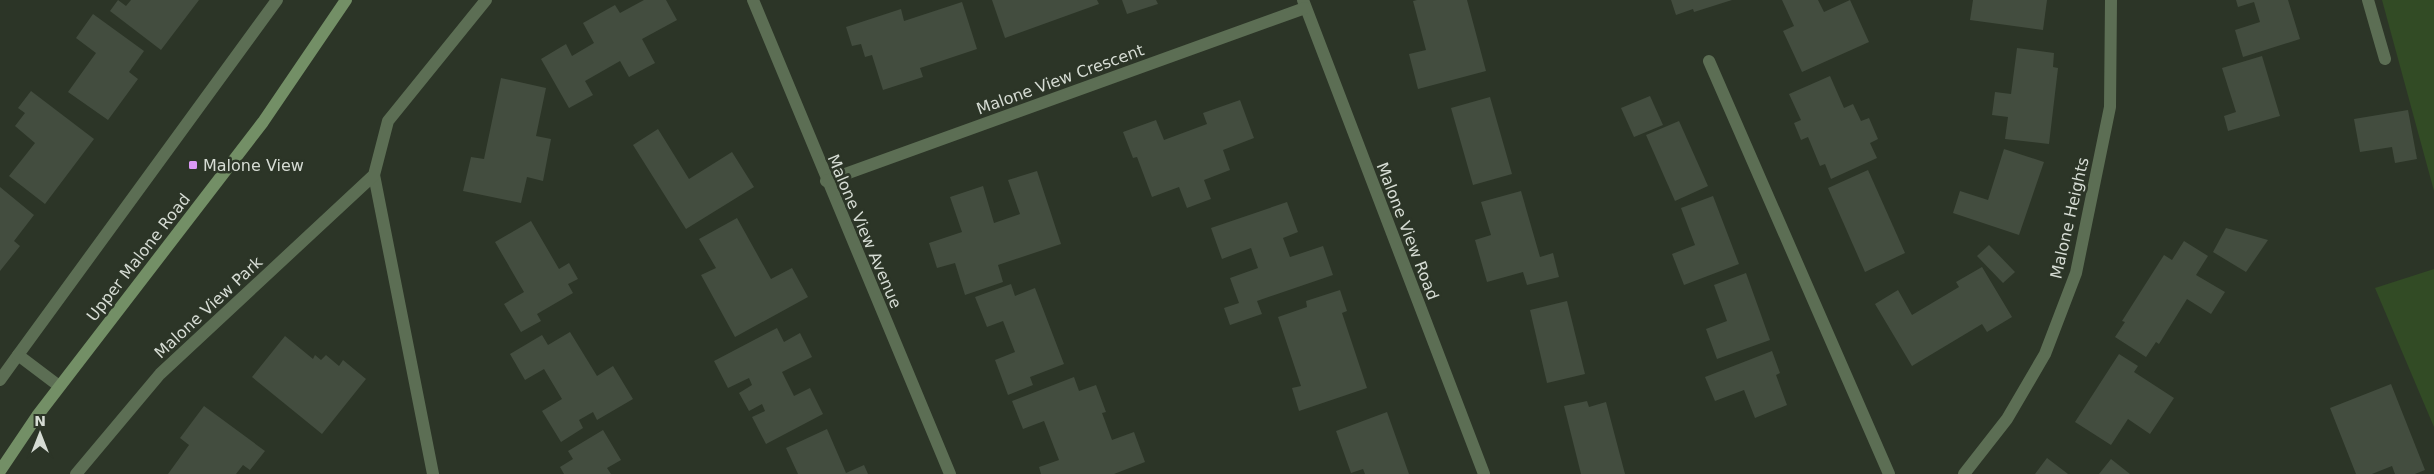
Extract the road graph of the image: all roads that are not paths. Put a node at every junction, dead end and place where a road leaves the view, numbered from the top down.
1 (277, 0) edge
2 (346, 0) edge
3 (486, 0) edge
4 (752, 0) edge
5 (2111, 0) edge
6 (2368, 0) edge
7 (1304, 4) edge
8 (2385, 59) dead end
9 (1709, 62) dead end
10 (374, 175) junction
11 (826, 181) junction
12 (18, 355) junction
13 (0, 380) edge
14 (59, 386) junction
15 (0, 471) edge
16 (76, 474) edge
17 (433, 474) edge
18 (950, 474) edge
19 (1484, 474) edge
20 (1889, 474) edge
21 (1964, 474) edge

1 - 12 street
2 - 14 main road, Upper Malone Road
3 - 10 street
4 - 11 street, Malone View Avenue
5 - 21 street, Malone Heights
6 - 8 street
7 - 11 street, Malone View Crescent
7 - 19 street, Malone View Road
9 - 20 street
10 - 16 street, Malone View Park
10 - 17 street
11 - 18 street, Malone View Avenue
12 - 13 street
12 - 14 street
14 - 15 main road, Upper Malone Road

